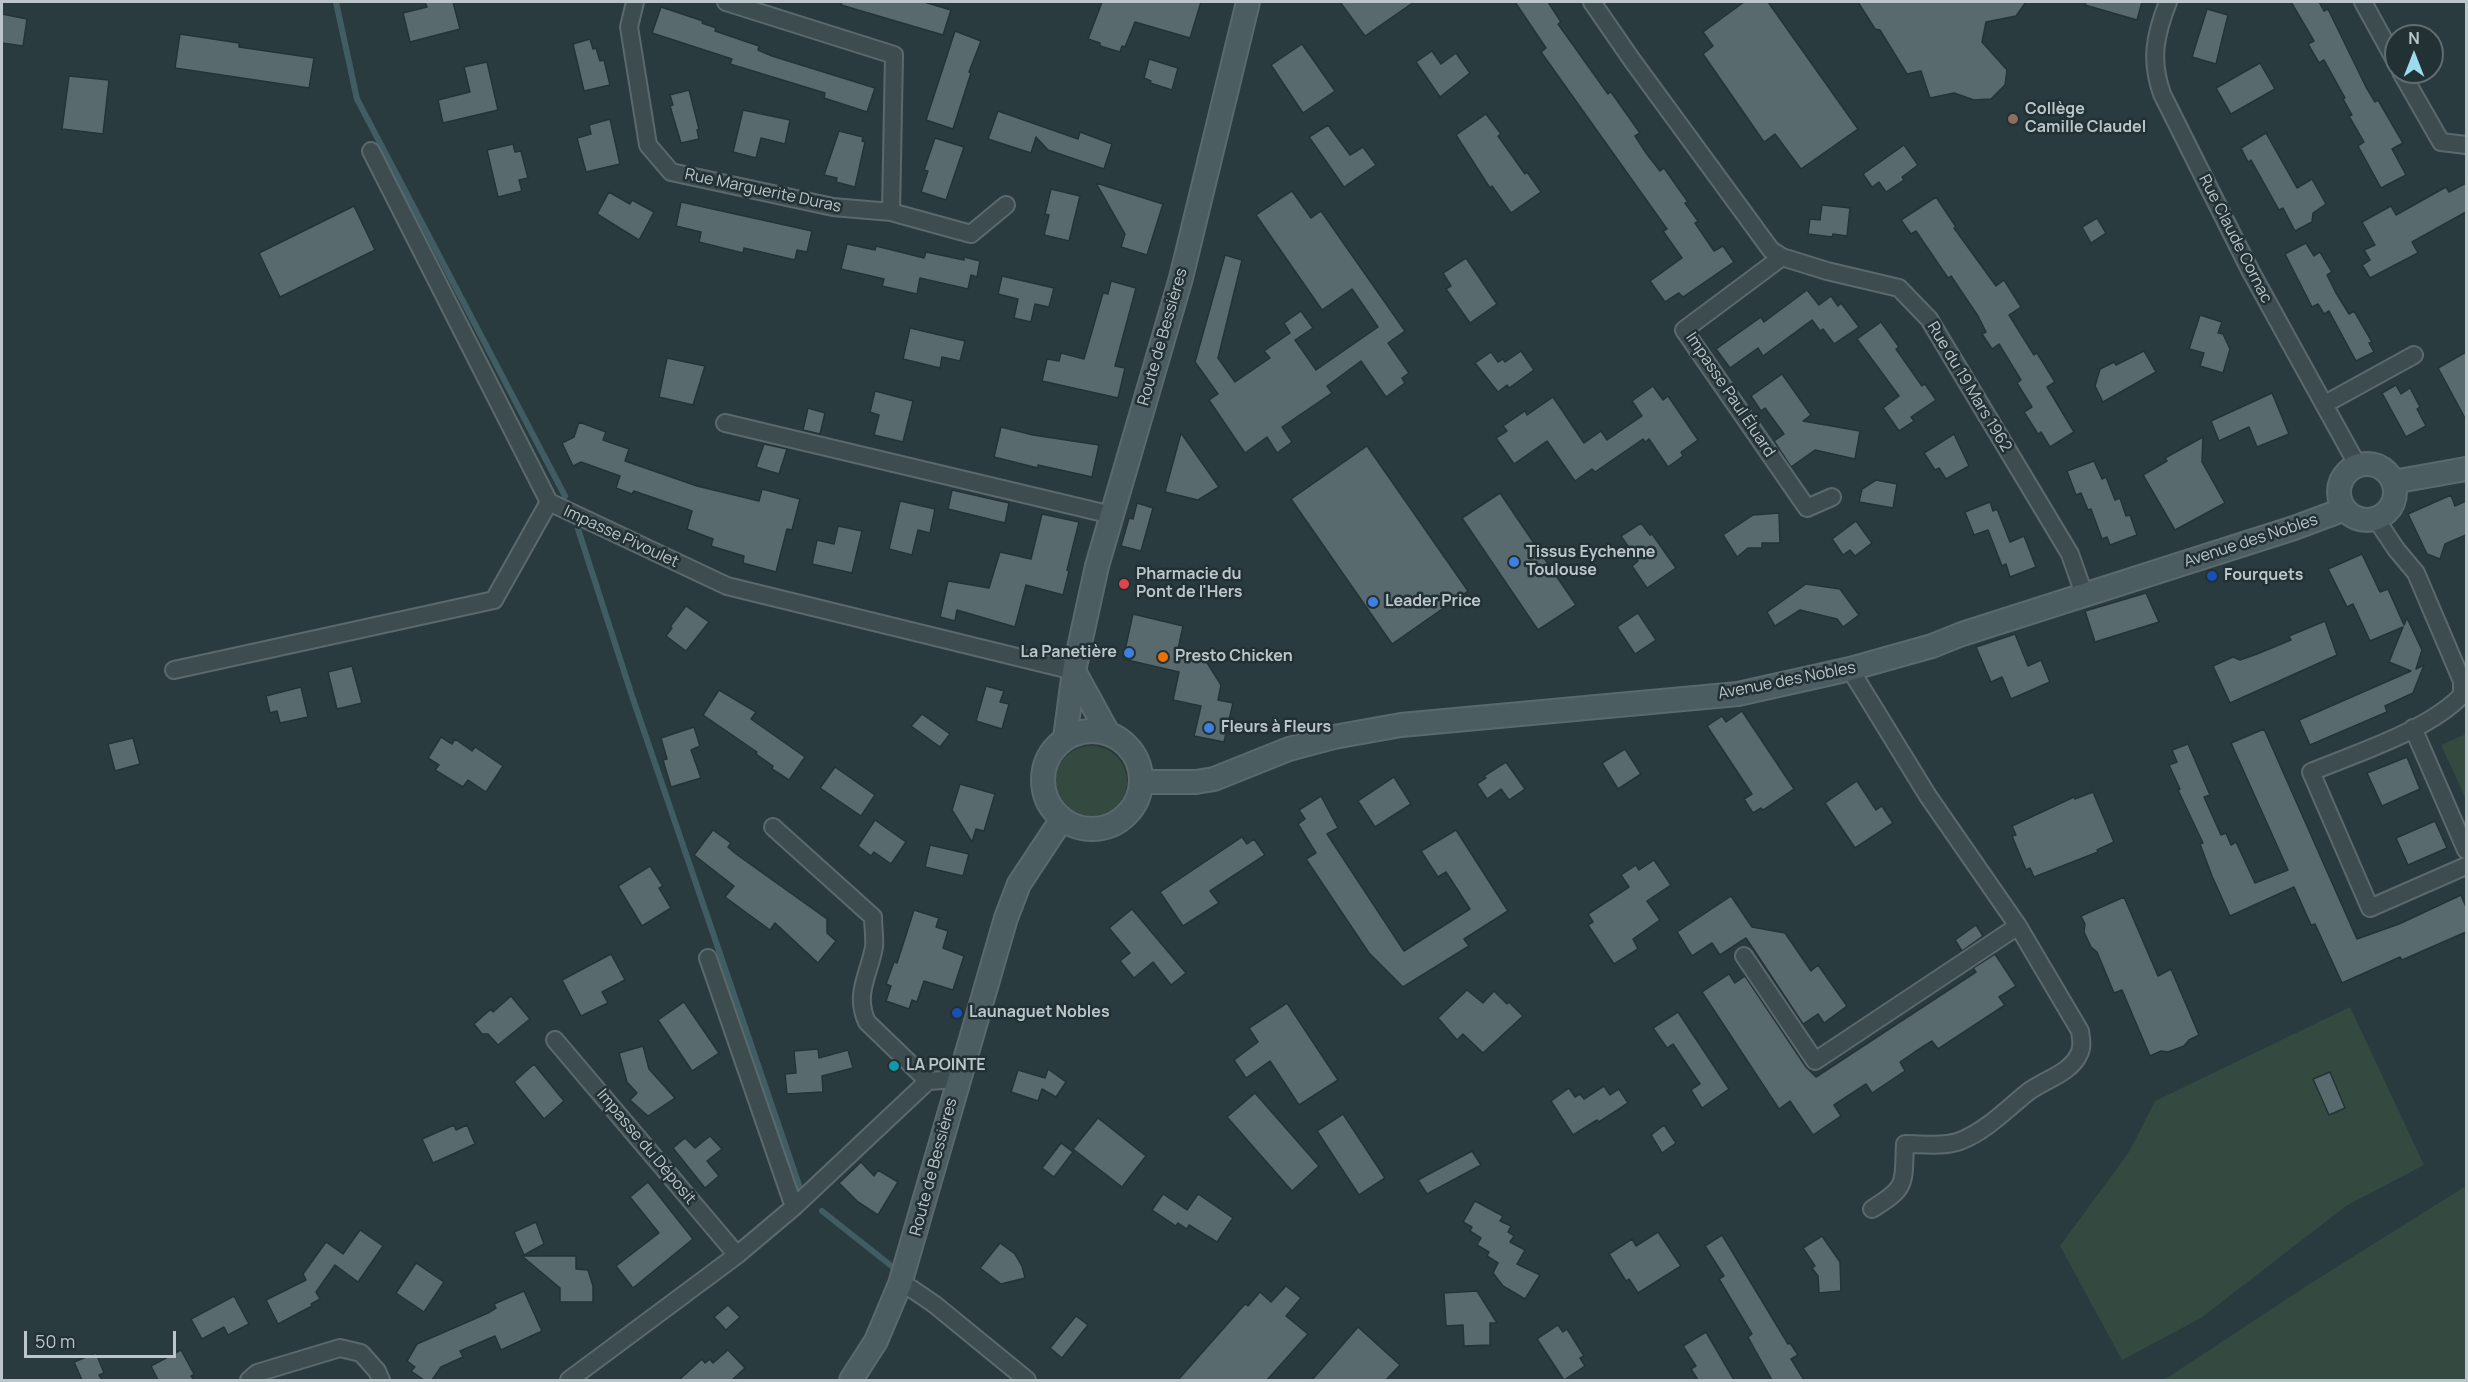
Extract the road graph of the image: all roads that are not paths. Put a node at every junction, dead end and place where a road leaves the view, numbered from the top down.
1 (635, 2) edge
2 (726, 2) edge
3 (1248, 2) edge
4 (1593, 2) edge
5 (2168, 2) edge
6 (2363, 2) edge
7 (2384, 40) edge
8 (2408, 84) edge
9 (2466, 145) edge
10 (371, 151) dead end
11 (1006, 205) dead end
12 (891, 212) junction
13 (1782, 257) junction
14 (2414, 355) dead end
15 (2325, 404) junction
16 (725, 423) dead end
17 (2358, 466) junction
18 (2466, 469) edge
19 (2393, 482) junction
20 (1832, 497) dead end
21 (549, 502) junction
22 (2345, 509) junction
23 (1112, 516) junction
24 (2376, 519) junction
25 (2084, 594) junction
26 (1850, 669) junction
27 (174, 670) dead end
28 (1074, 671) junction
29 (2413, 728) junction
30 (1108, 733) junction
31 (1065, 738) junction
32 (1141, 782) junction
33 (1062, 819) junction
34 (773, 826) dead end
35 (2466, 850) edge
36 (2466, 866) edge
37 (2018, 927) junction
38 (1744, 956) dead end
39 (708, 958) dead end
40 (555, 1040) dead end
41 (958, 1079) junction
42 (928, 1081) junction
43 (794, 1207) junction
44 (1872, 1209) dead end
45 (737, 1255) junction
46 (900, 1284) junction
47 (249, 1380) edge
48 (381, 1380) edge
49 (569, 1380) edge
50 (851, 1380) edge
51 (1027, 1380) edge

1 - 12 street, Rue Marguerite Duras
2 - 12 street
3 - 23 main road, Route de Bessières
4 - 13 street, Rue du 19 Mars 1962
5 - 15 street, Rue Claude Cornac
6 - 7 street
8 - 9 street
10 - 21 street, Impasse Pivoulet
11 - 12 street, Rue Marguerite Duras
13 - 20 street, Impasse Paul Éluard
13 - 25 street, Rue du 19 Mars 1962
14 - 15 street
15 - 17 street, Rue Claude Cornac
16 - 23 street
17 - 19 main road
17 - 22 main road
18 - 19 main road
19 - 24 main road
21 - 27 street
21 - 28 street, Impasse Pivoulet
22 - 24 main road
22 - 25 main road, Avenue des Nobles
23 - 28 main road, Route de Bessières
24 - 29 street
25 - 26 main road, Avenue des Nobles
26 - 32 main road, Avenue des Nobles
26 - 37 street
28 - 30 main road
28 - 31 main road, Route de Bessières
29 - 35 street
29 - 36 street
30 - 31 main road
30 - 32 main road
31 - 33 main road
32 - 33 main road
33 - 41 main road, Route de Bessières
34 - 42 street
37 - 38 street
37 - 44 street
39 - 43 street
40 - 45 street, Impasse du Déposit
41 - 42 street
41 - 46 main road, Route de Bessières
42 - 43 street
43 - 45 street
45 - 49 street
46 - 50 main road, Route de Bessières
46 - 51 street
47 - 48 street

